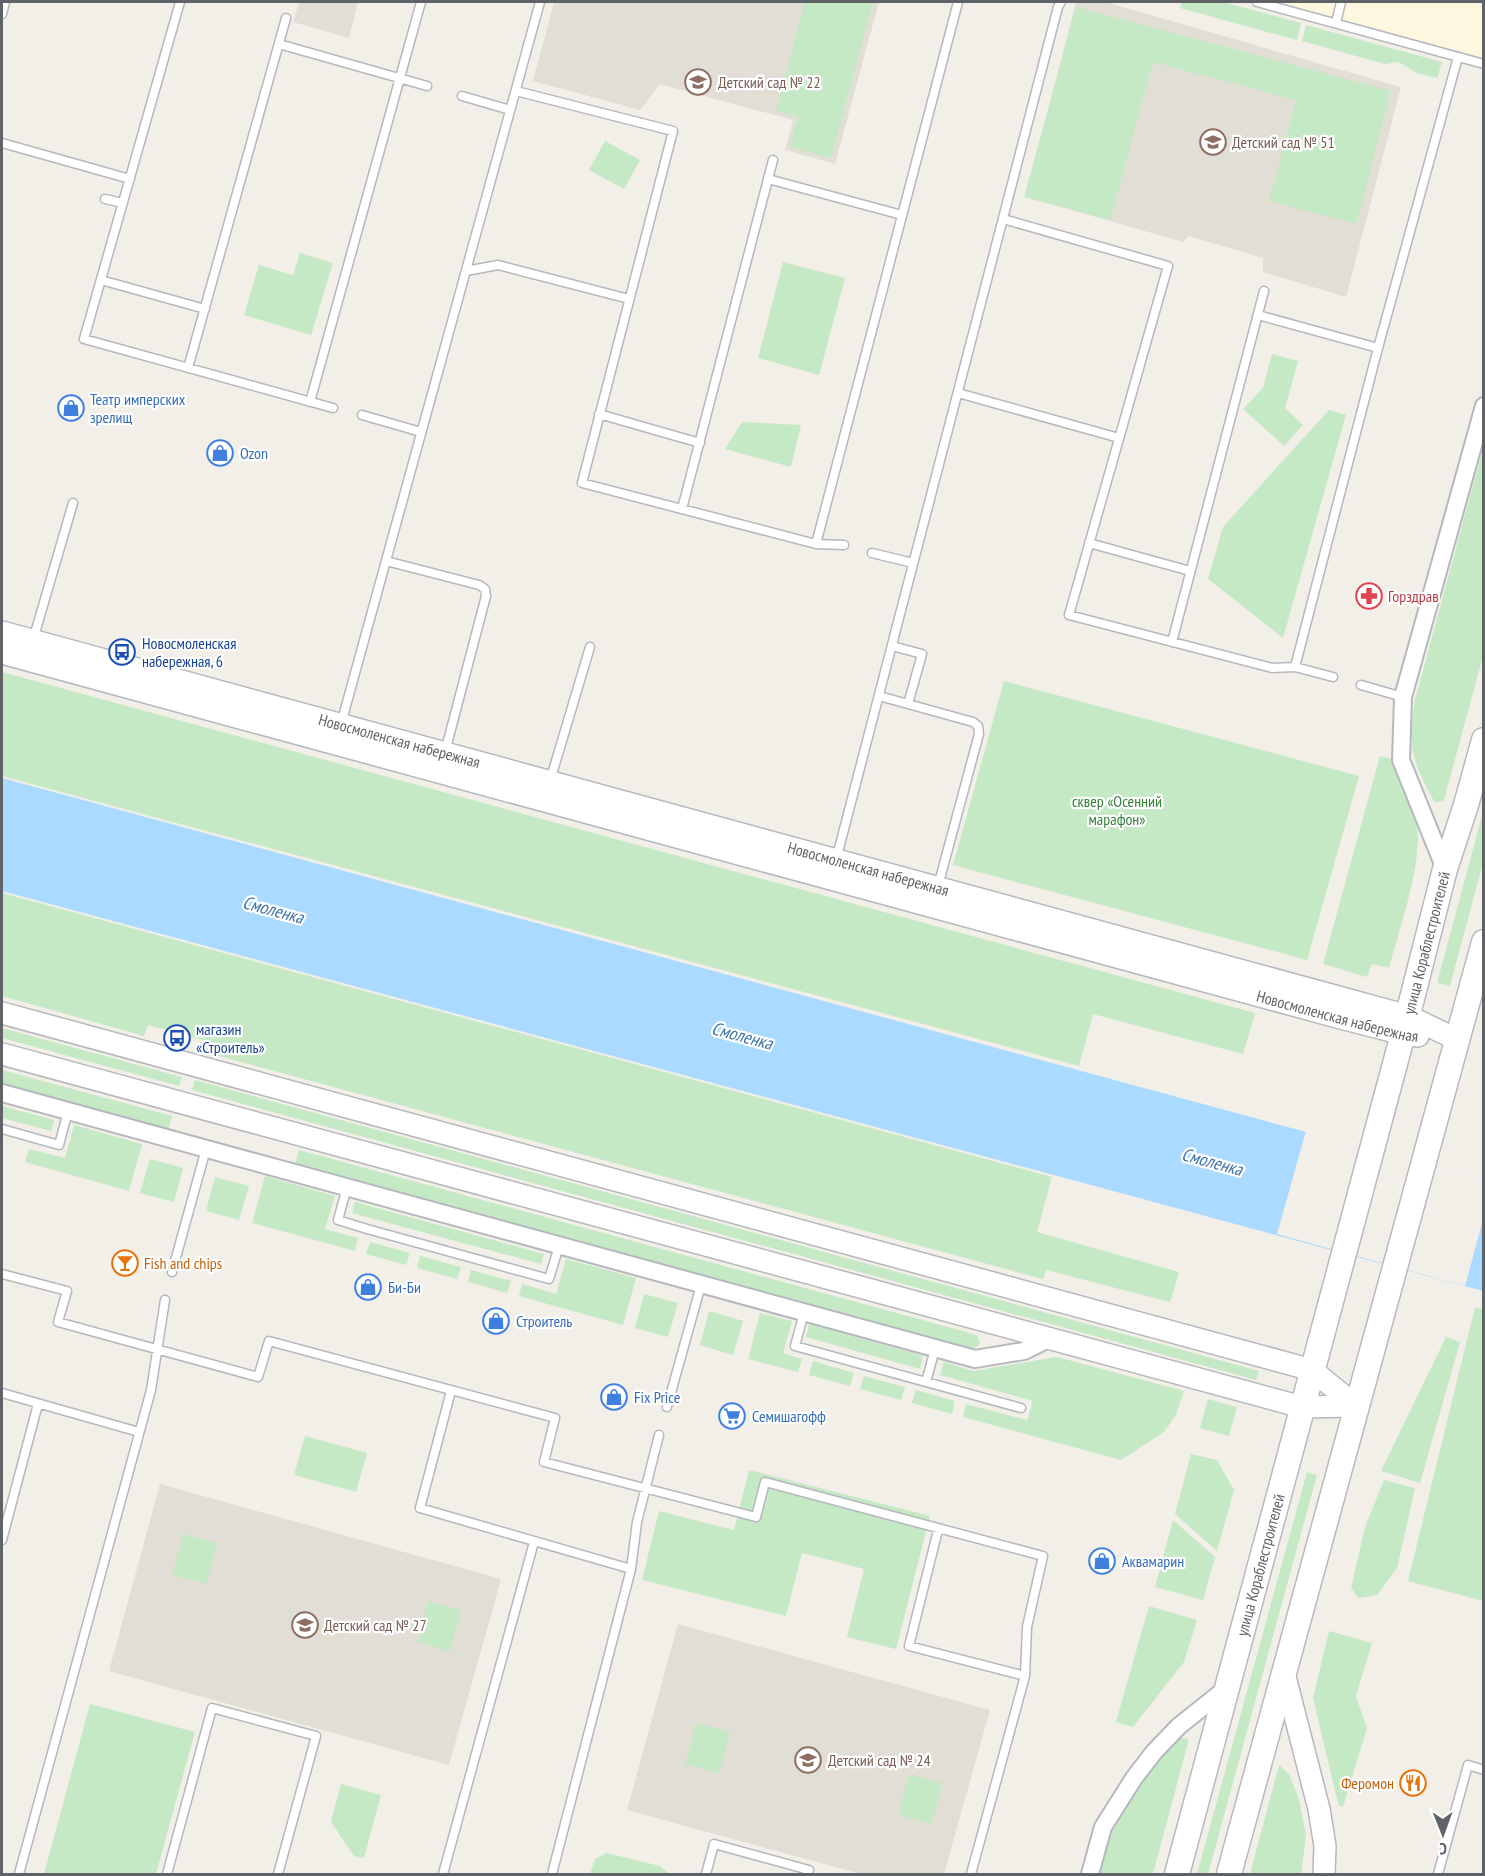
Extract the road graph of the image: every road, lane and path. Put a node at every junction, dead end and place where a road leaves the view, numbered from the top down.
1 (5, 2) edge
2 (180, 2) edge
3 (421, 2) edge
4 (540, 2) edge
5 (958, 2) edge
6 (1061, 2) edge
7 (1257, 2) edge
8 (1341, 2) edge
9 (2, 14) edge
10 (286, 18) dead end
11 (1336, 23) junction
12 (279, 44) junction
13 (1458, 57) junction
14 (1484, 64) edge
15 (400, 78) junction
16 (428, 86) dead end
17 (516, 90) junction
18 (462, 96) dead end
19 (510, 110) junction
20 (2, 143) edge
21 (773, 160) dead end
22 (130, 179) junction
23 (768, 179) junction
24 (105, 198) dead end
25 (123, 203) junction
26 (902, 215) junction
27 (1003, 219) junction
28 (466, 271) junction
29 (101, 279) junction
30 (1264, 291) dead end
31 (629, 299) junction
32 (205, 309) junction
33 (1258, 315) junction
34 (1378, 348) junction
35 (189, 368) junction
36 (958, 393) junction
37 (310, 402) junction
38 (1484, 406) edge
39 (333, 408) dead end
40 (599, 414) junction
41 (362, 415) dead end
42 (422, 432) junction
43 (1119, 438) junction
44 (699, 443) junction
45 (73, 502) dead end
46 (682, 509) junction
47 (1089, 543) junction
48 (816, 544) junction
49 (844, 545) dead end
50 (872, 553) dead end
51 (386, 561) junction
52 (913, 563) junction
53 (1190, 571) junction
54 (2, 632) edge
55 (1172, 642) junction
56 (892, 646) junction
57 (590, 647) dead end
58 (30, 650) junction
59 (2, 653) edge
60 (1295, 667) junction
61 (1332, 677) dead end
62 (1361, 686) dead end
63 (879, 696) junction
64 (1403, 697) junction
65 (908, 704) junction
66 (338, 734) junction
67 (1484, 740) edge
68 (442, 762) junction
69 (550, 782) junction
70 (833, 869) junction
71 (1445, 869) junction
72 (935, 897) junction
73 (1484, 942) edge
74 (2, 1013) edge
75 (1406, 1025) junction
76 (1458, 1040) junction
77 (2, 1054) edge
78 (2, 1093) edge
79 (68, 1111) junction
80 (2, 1129) edge
81 (206, 1149) junction
82 (347, 1187) junction
83 (559, 1246) junction
84 (172, 1272) dead end
85 (2, 1274) edge
86 (701, 1285) junction
87 (165, 1300) dead end
88 (804, 1312) junction
89 (1050, 1338) junction
90 (156, 1349) junction
91 (935, 1349) junction
92 (1312, 1370) junction
93 (926, 1382) junction
94 (451, 1391) junction
95 (2, 1393) edge
96 (38, 1404) junction
97 (1356, 1406) junction
98 (667, 1407) dead end
99 (1302, 1407) junction
100 (1020, 1408) dead end
101 (139, 1432) junction
102 (659, 1435) dead end
103 (645, 1489) junction
104 (938, 1530) junction
105 (2, 1540) edge
106 (534, 1542) junction
107 (631, 1569) junction
108 (1284, 1673) junction
109 (1025, 1676) junction
110 (1228, 1687) junction
111 (1484, 1770) edge
112 (18, 1875) edge
113 (166, 1875) edge
114 (278, 1875) edge
115 (442, 1875) edge
116 (552, 1875) edge
117 (706, 1875) edge
118 (807, 1875) edge
119 (970, 1875) edge
120 (1090, 1875) edge
121 (1177, 1875) edge
122 (1229, 1875) edge
123 (1324, 1875) edge
124 (1438, 1875) edge

1 - 9 lane
2 - 22 lane
3 - 15 lane
4 - 17 lane
5 - 26 lane
6 - 27 lane
7 - 11 lane
8 - 11 lane
10 - 12 lane
11 - 13 lane
12 - 15 lane
12 - 32 lane
13 - 14 lane
13 - 34 lane
15 - 16 lane
15 - 37 lane
17 - 19 lane
17 - 31 lane
18 - 19 lane
19 - 28 lane
20 - 22 lane
21 - 23 lane
22 - 25 lane
23 - 26 lane
23 - 44 lane
24 - 25 lane
25 - 29 lane
26 - 48 lane
27 - 36 lane
27 - 43 lane
28 - 31 lane
28 - 42 lane
29 - 32 lane
29 - 35 lane
30 - 33 lane
31 - 40 lane
32 - 35 lane
33 - 34 lane
33 - 53 lane
34 - 60 lane
35 - 37 lane
36 - 43 lane
36 - 52 lane
37 - 39 lane
38 - 64 street
40 - 44 lane
40 - 46 lane
41 - 42 lane
42 - 51 lane
43 - 47 lane
44 - 46 lane
45 - 58 lane
46 - 48 lane
47 - 53 lane
47 - 55 lane
48 - 49 lane
50 - 52 lane
51 - 66 lane
51 - 68 lane
52 - 56 lane
53 - 55 lane
54 - 58 street, Новосмоленская набережная
55 - 60 lane
56 - 63 lane
56 - 65 lane
57 - 69 lane
58 - 59 street, Новосмоленская набережная
58 - 66 street, Новосмоленская набережная
60 - 61 lane
62 - 64 lane
63 - 65 lane
63 - 70 lane
64 - 71 street
65 - 72 lane
66 - 68 street, Новосмоленская набережная
67 - 71 main road, улица Кораблестроителей
68 - 69 street, Новосмоленская набережная
68 - 70 street, Новосмоленская набережная
69 - 70 street, Новосмоленская набережная
70 - 72 street, Новосмоленская набережная
71 - 75 main road, улица Кораблестроителей
72 - 75 street, Новосмоленская набережная
73 - 76 main road
74 - 92 street
75 - 76 street, Новосмоленская набережная
75 - 92 main road, улица Кораблестроителей
76 - 97 main road
77 - 89 street
78 - 79 street
79 - 80 lane
79 - 81 street
81 - 82 street
81 - 84 lane
82 - 83 street
82 - 83 lane
83 - 86 street
85 - 90 lane
86 - 88 street
86 - 98 lane
87 - 90 lane
88 - 91 street
88 - 93 lane
89 - 91 street
89 - 99 street
90 - 94 lane
90 - 101 lane
91 - 93 lane
92 - 97 street
92 - 99 main road, улица Кораблестроителей
93 - 100 lane
94 - 103 lane
94 - 106 lane
95 - 96 lane
96 - 101 lane
96 - 105 lane
97 - 99 street
97 - 108 main road
99 - 110 main road, улица Кораблестроителей
101 - 112 lane
102 - 103 lane
103 - 104 lane
103 - 107 lane
104 - 109 lane
104 - 109 lane
106 - 107 lane
106 - 115 lane
107 - 116 lane
108 - 122 main road
108 - 123 street
109 - 119 lane
110 - 120 street
110 - 121 main road, улица Кораблестроителей
111 - 124 lane
113 - 114 lane
117 - 118 lane

